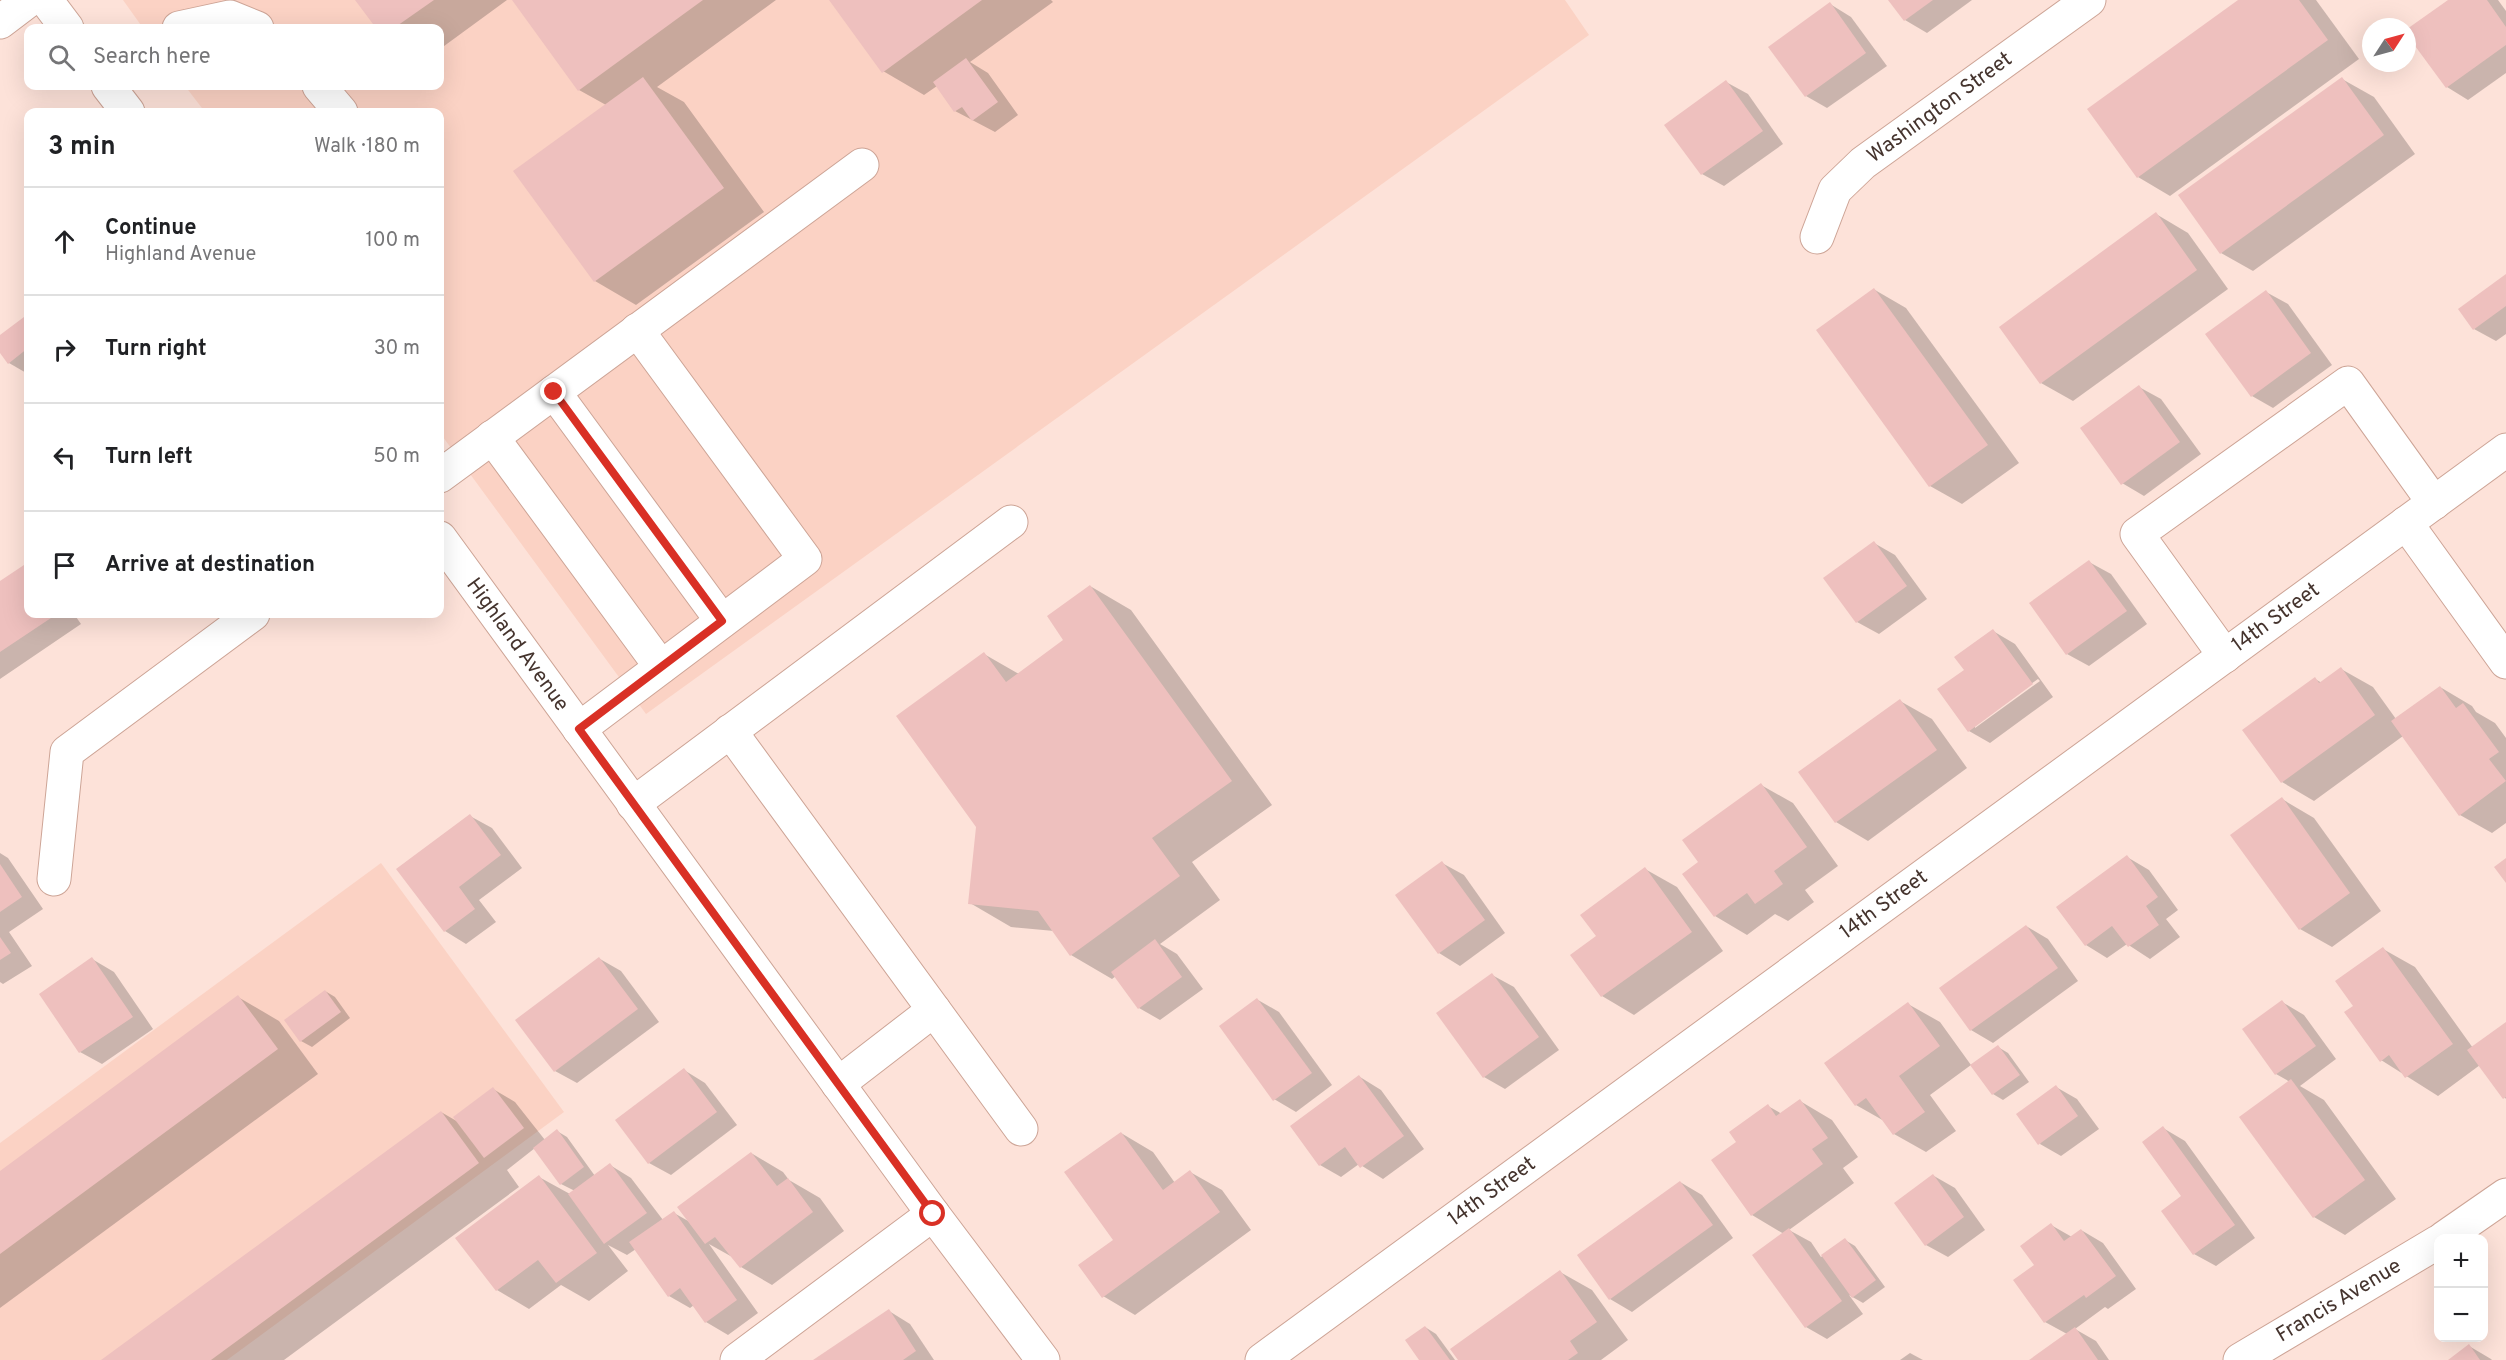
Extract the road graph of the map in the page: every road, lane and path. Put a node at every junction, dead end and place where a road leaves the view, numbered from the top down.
1 (29, 0) edge
2 (46, 0) edge
3 (2089, 0) edge
4 (0, 22) edge
5 (64, 24) edge
6 (198, 24) edge
7 (247, 24) edge
8 (111, 90) edge
9 (322, 90) edge
10 (125, 108) edge
11 (338, 108) edge
12 (862, 165) dead end
13 (1817, 237) dead end
14 (637, 330) junction
15 (554, 392) junction
16 (492, 437) junction
17 (2506, 450) edge
18 (444, 473) edge
19 (2434, 503) junction
20 (1011, 522) dead end
21 (2406, 523) junction
22 (444, 543) edge
23 (249, 618) edge
24 (722, 621) junction
25 (2225, 656) junction
26 (2506, 662) edge
27 (661, 668) junction
28 (579, 729) junction
29 (730, 731) junction
30 (633, 804) junction
31 (54, 879) dead end
32 (934, 1010) junction
33 (838, 1084) junction
34 (1021, 1129) dead end
35 (2506, 1195) edge
36 (933, 1214) junction
37 (2451, 1234) edge
38 (2434, 1245) edge
39 (737, 1360) edge
40 (1043, 1360) edge
41 (1262, 1360) edge
42 (2240, 1360) edge

1 - 4 street
2 - 5 street
3 - 13 street, Washington Street
6 - 7 street
8 - 10 street
9 - 11 street
12 - 14 street
14 - 15 street
14 - 24 street
15 - 16 street
15 - 24 street
16 - 18 street
16 - 27 street
17 - 19 street, 14th Street
19 - 21 street, 14th Street
19 - 25 street
20 - 29 street
21 - 25 street, 14th Street
21 - 26 street
22 - 28 street, Highland Avenue
23 - 31 street
24 - 27 street
25 - 41 street, 14th Street
27 - 28 street
28 - 30 street, Highland Avenue
29 - 30 street
29 - 32 street
30 - 33 street, Highland Avenue
32 - 33 street
32 - 34 street
33 - 36 street, Highland Avenue
35 - 37 street
36 - 39 street
36 - 40 street, Highland Avenue
38 - 42 street, Francis Avenue

